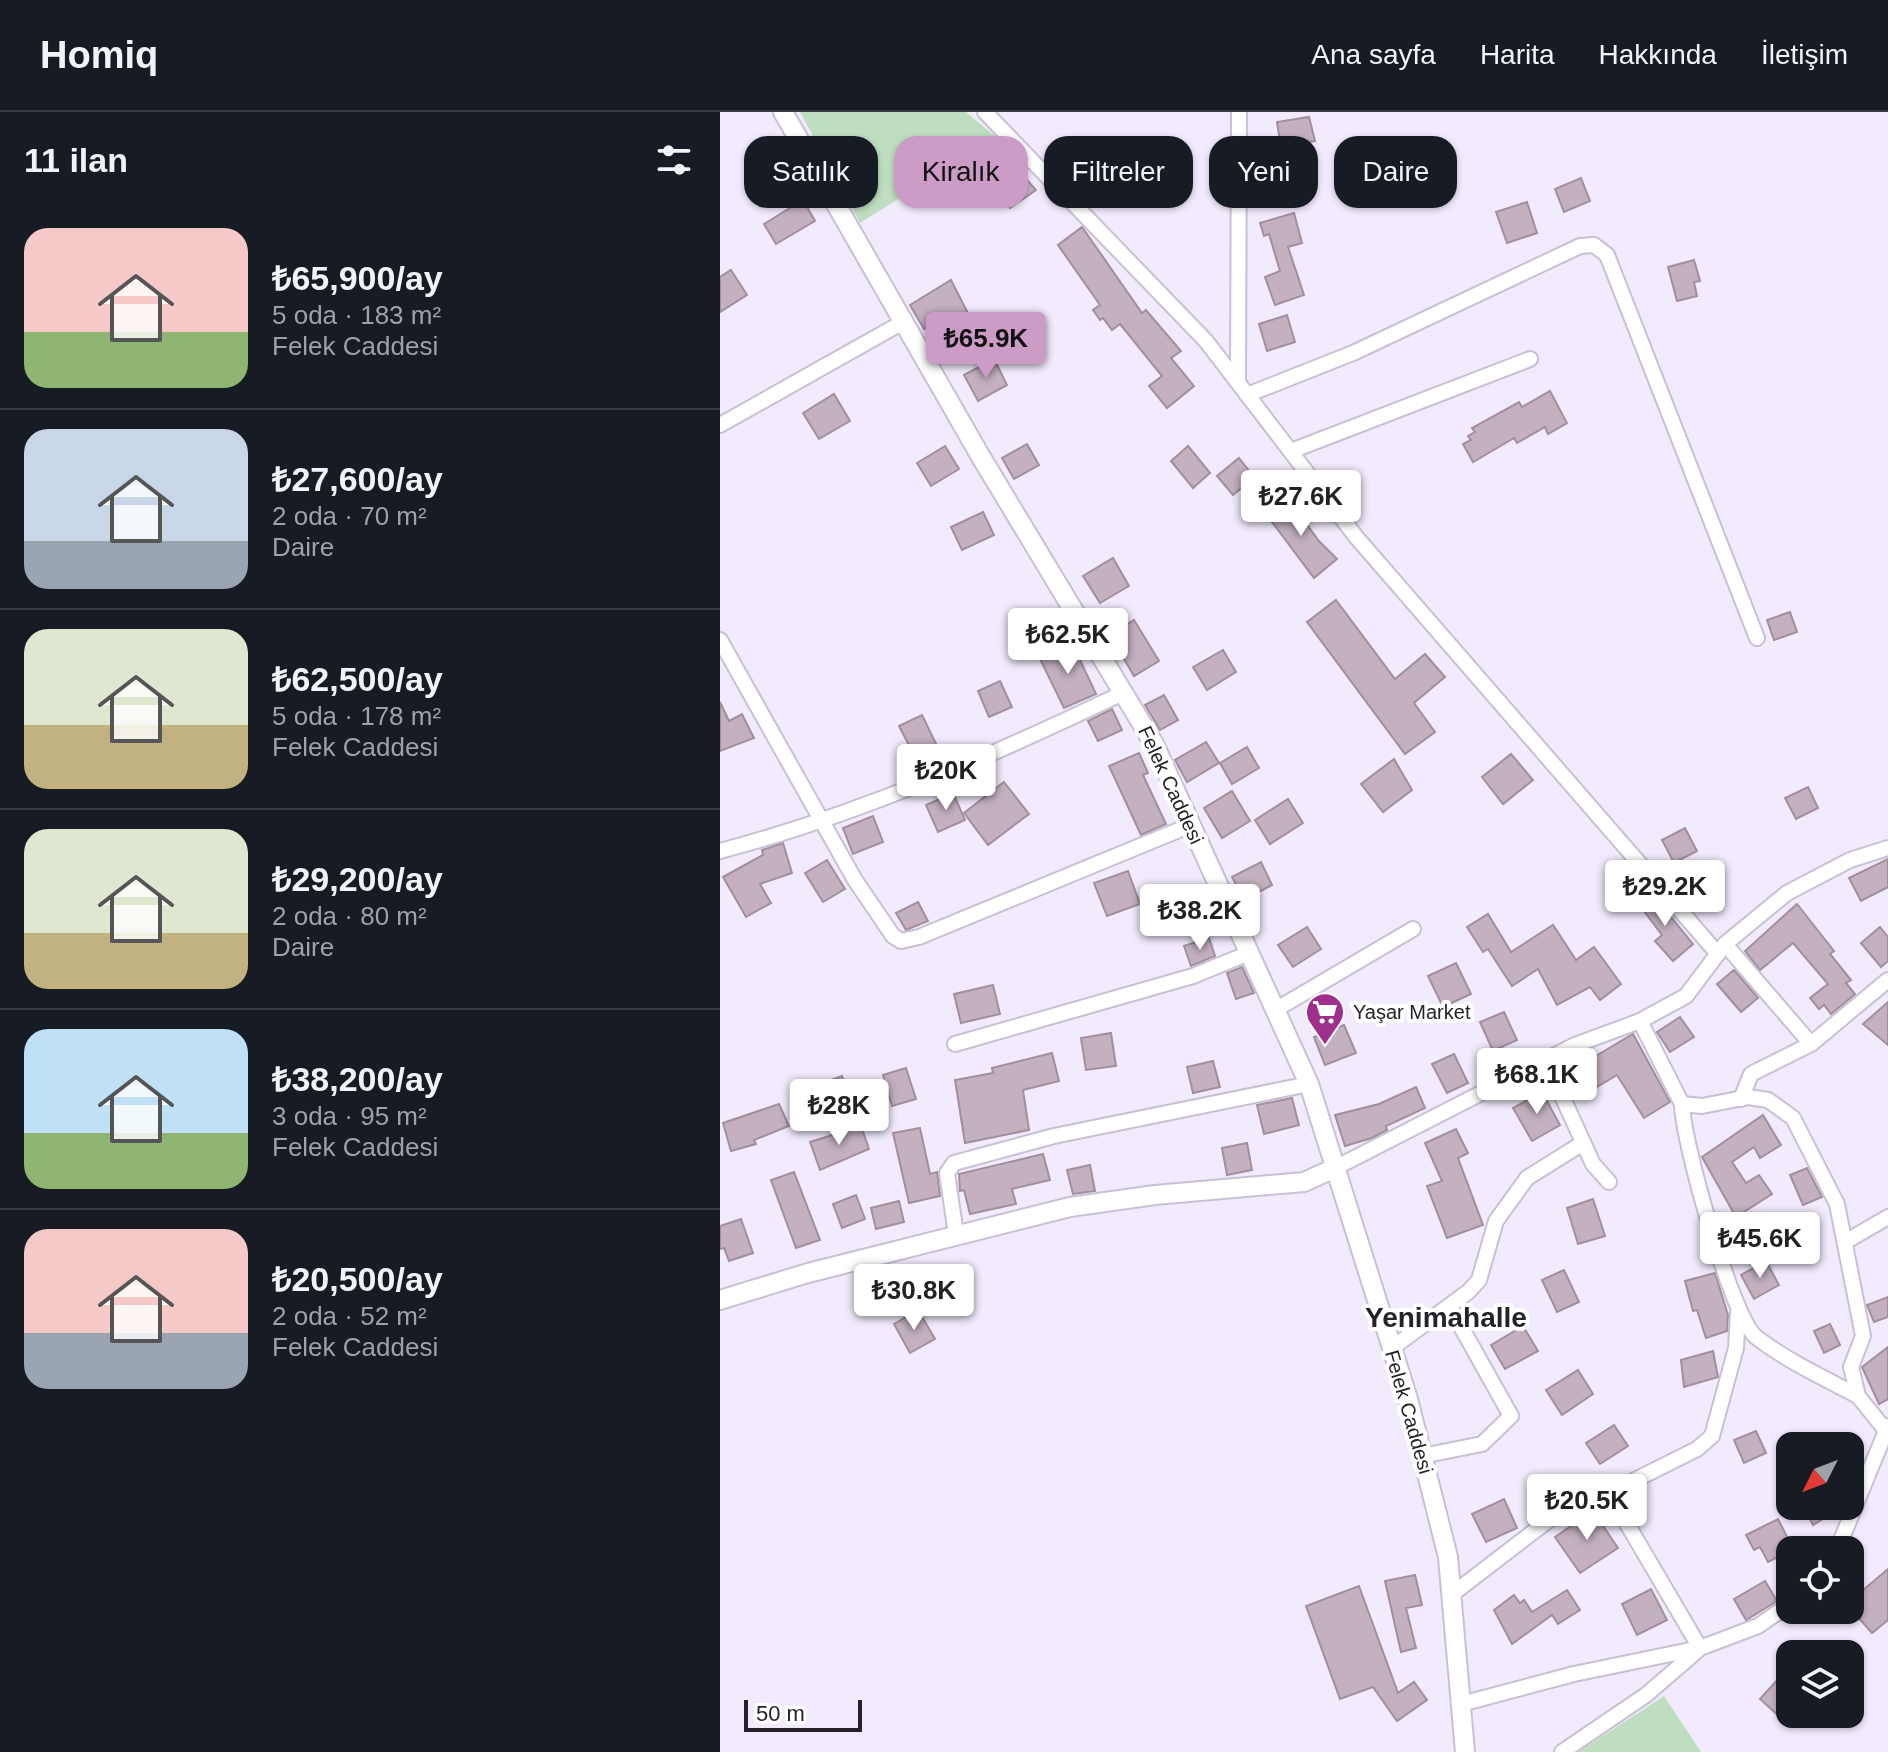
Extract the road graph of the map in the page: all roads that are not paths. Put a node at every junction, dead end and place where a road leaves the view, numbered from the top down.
1 (783, 112) edge
2 (985, 112) edge
3 (1239, 112) edge
4 (905, 321) junction
5 (1530, 359) dead end
6 (1238, 382) junction
7 (1247, 395) junction
8 (720, 425) edge
9 (1291, 451) junction
10 (1757, 638) dead end
11 (720, 640) edge
12 (1125, 692) junction
13 (824, 820) junction
14 (1191, 825) junction
15 (1888, 848) edge
16 (720, 851) edge
17 (1413, 929) dead end
18 (1722, 949) junction
19 (1249, 953) junction
20 (1888, 980) edge
21 (1275, 1010) junction
22 (1640, 1021) junction
23 (955, 1044) dead end
24 (1811, 1044) junction
25 (1546, 1061) junction
26 (1309, 1084) junction
27 (1741, 1099) junction
28 (1682, 1104) junction
29 (1583, 1143) junction
30 (1333, 1169) junction
31 (1609, 1182) dead end
32 (1888, 1217) edge
33 (956, 1234) junction
34 (1845, 1242) junction
35 (720, 1300) edge
36 (1450, 1307) junction
37 (1738, 1312) junction
38 (1392, 1348) junction
39 (1858, 1396) junction
40 (1887, 1428) edge
41 (1422, 1456) junction
42 (1609, 1493) junction
43 (1843, 1536) edge
44 (1451, 1595) junction
45 (1776, 1614) edge
46 (1700, 1648) junction
47 (1461, 1704) junction
48 (1465, 1752) edge
49 (1562, 1752) edge

1 - 4 street, Felek Caddesi
2 - 6 street
3 - 6 street
4 - 8 street
4 - 12 street, Felek Caddesi
5 - 9 street
6 - 7 street
7 - 9 street
7 - 10 street
9 - 18 street
11 - 13 street
12 - 13 street
12 - 14 street, Felek Caddesi
13 - 14 street
13 - 16 street
14 - 19 street, Felek Caddesi
15 - 18 street
17 - 21 street
18 - 22 street
18 - 24 street
19 - 21 street, Felek Caddesi
19 - 23 street
20 - 24 street
21 - 26 street, Felek Caddesi
22 - 25 street
22 - 28 street
24 - 27 street
25 - 29 street
25 - 30 street
26 - 30 street, Felek Caddesi
26 - 33 street
27 - 28 street
27 - 34 street
28 - 37 street
29 - 31 street
29 - 36 street
30 - 33 street
30 - 38 street, Felek Caddesi
32 - 34 street
33 - 35 street
34 - 39 street
36 - 38 street
36 - 41 street
37 - 39 street
37 - 42 street
38 - 41 street, Felek Caddesi
39 - 40 street
40 - 43 street
41 - 44 street, Felek Caddesi
42 - 44 street
42 - 46 street
44 - 47 street, Felek Caddesi
45 - 46 street
46 - 47 street
46 - 49 street
47 - 48 street, Felek Caddesi

